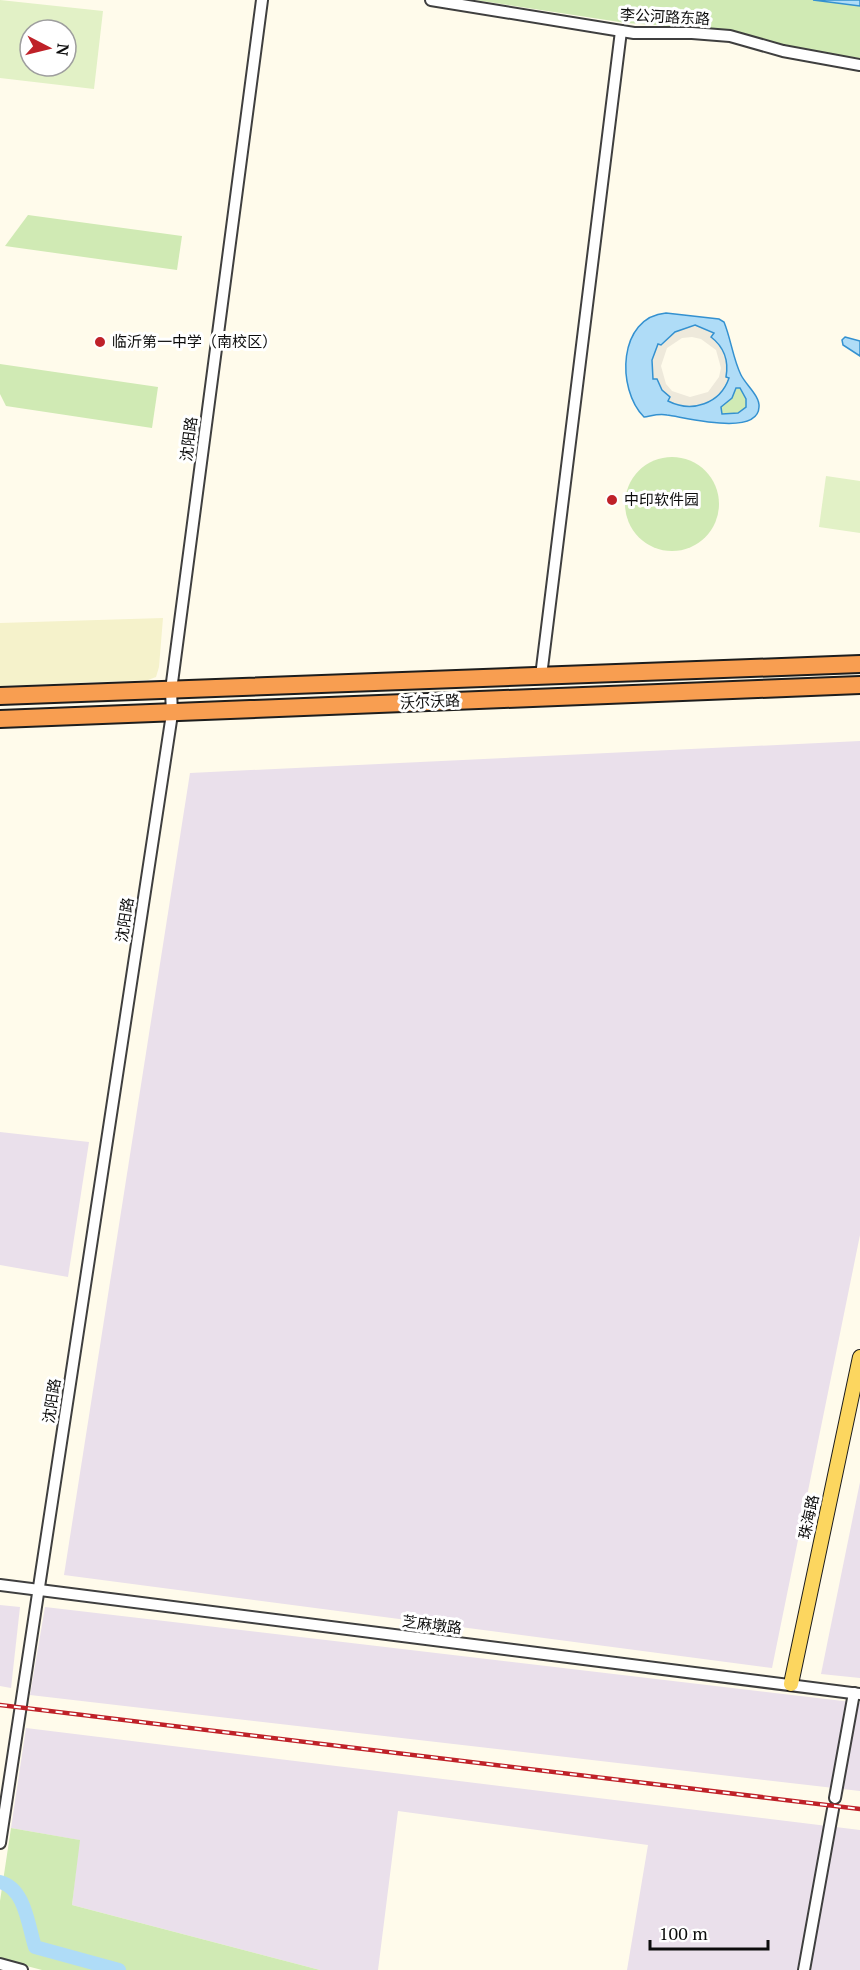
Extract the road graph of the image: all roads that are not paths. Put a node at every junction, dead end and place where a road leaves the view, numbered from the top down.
1 (261, 0) edge
2 (431, 0) edge
3 (621, 31) junction
4 (860, 64) edge
5 (860, 664) edge
6 (541, 676) junction
7 (860, 685) edge
8 (171, 690) junction
9 (0, 696) edge
10 (172, 714) junction
11 (0, 719) edge
12 (860, 1357) edge
13 (0, 1585) edge
14 (38, 1590) junction
15 (791, 1684) junction
16 (857, 1693) edge
17 (0, 1843) edge
18 (0, 1964) edge
19 (22, 1970) edge
20 (804, 1970) edge

1 - 8 street, 沈阳路
2 - 3 street, 李公河路东路
3 - 4 street, 李公河路东路
3 - 6 street
5 - 6 highway, 沃尔沃路
6 - 8 highway, 沃尔沃路
7 - 10 highway, 沃尔沃路
8 - 9 highway, 沃尔沃路
8 - 10 street, 沈阳路
10 - 11 highway, 沃尔沃路
10 - 14 street, 沈阳路
12 - 15 main road, 珠海路
13 - 14 street, 芝麻墩路
14 - 15 street, 芝麻墩路
14 - 17 street, 沈阳路
15 - 16 street, 芝麻墩路
16 - 20 street
18 - 19 street

